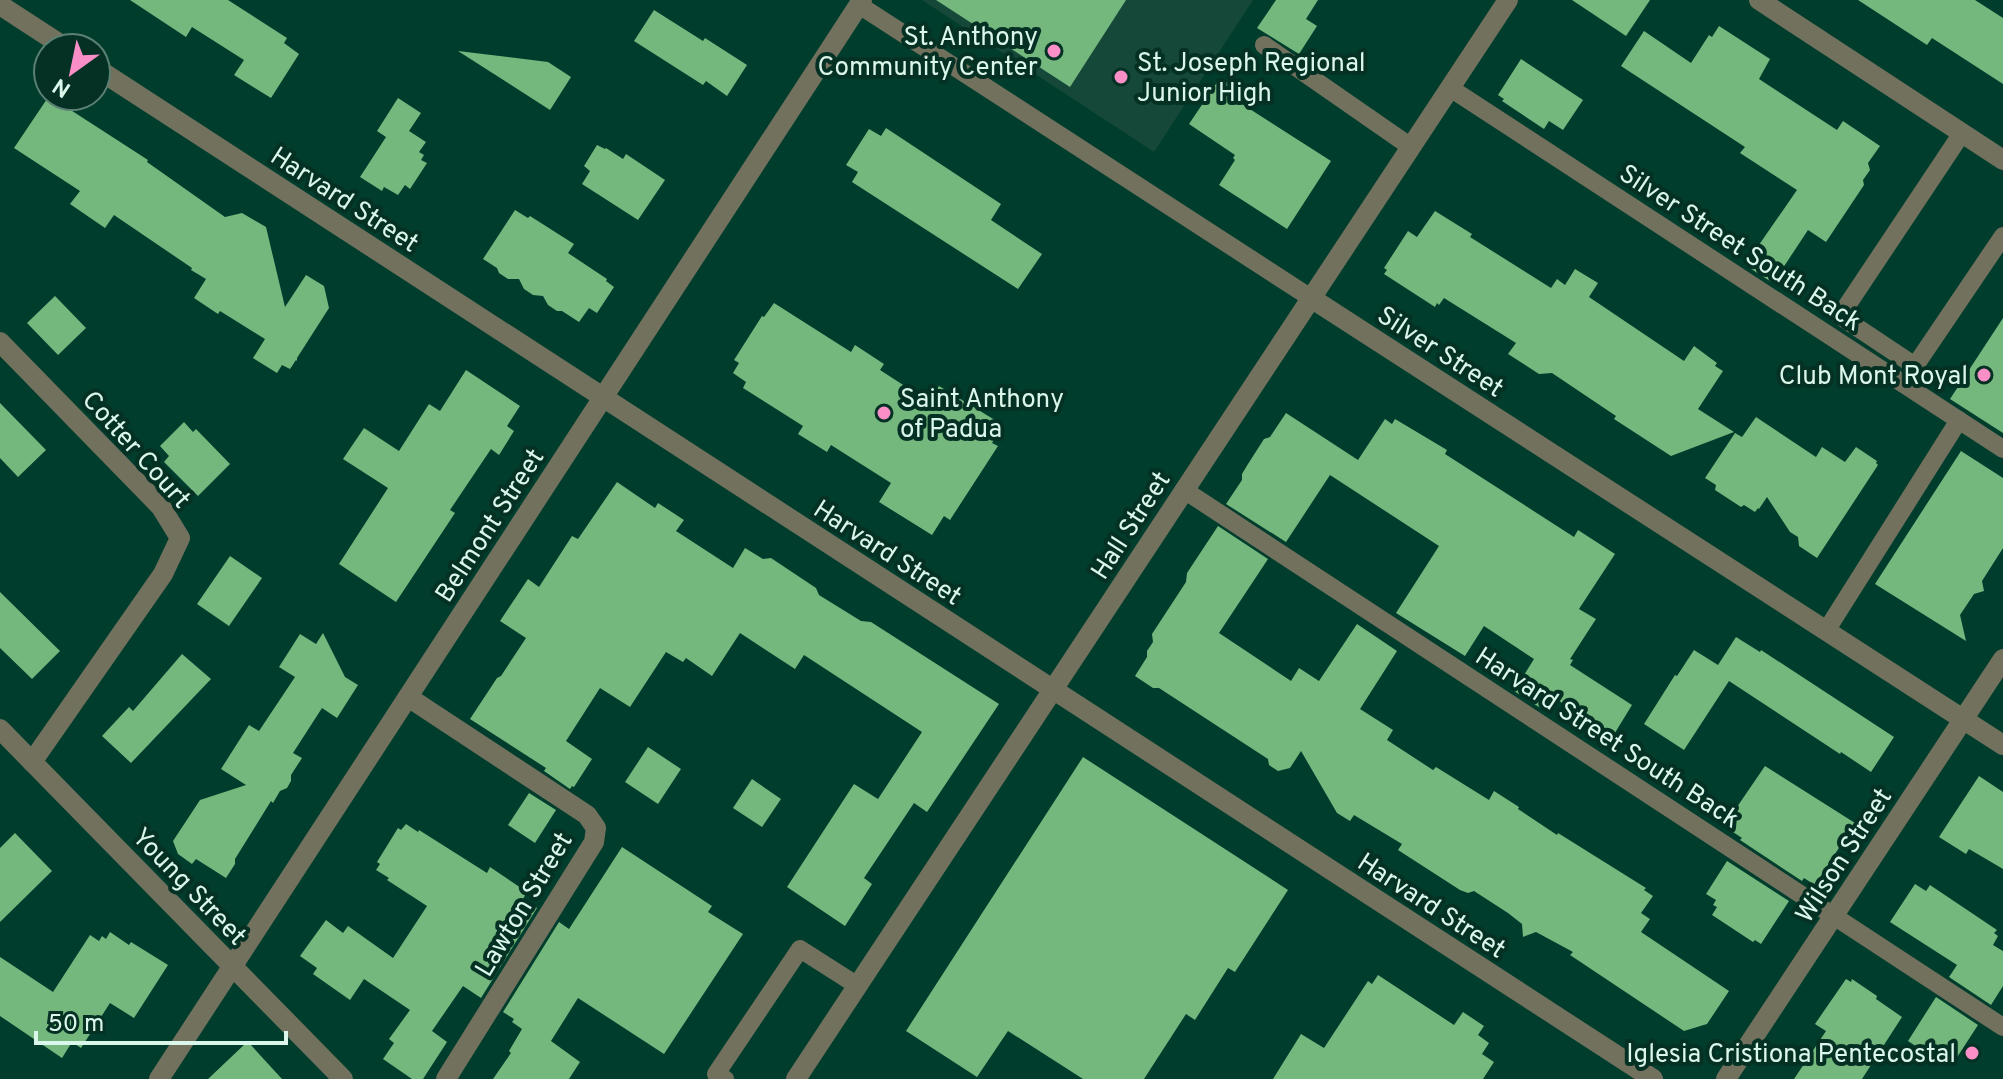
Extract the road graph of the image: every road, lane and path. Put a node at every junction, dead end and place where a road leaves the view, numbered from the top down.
1 (1508, 0) edge
2 (1759, 0) edge
3 (858, 2) edge
4 (0, 5) edge
5 (41, 32) edge
6 (1264, 45) dead end
7 (112, 78) edge
8 (1450, 88) junction
9 (1962, 133) junction
10 (1411, 147) junction
11 (2003, 160) edge
12 (2003, 236) edge
13 (1311, 298) junction
14 (0, 342) edge
15 (603, 398) junction
16 (1959, 420) junction
17 (2003, 449) edge
18 (1184, 490) junction
19 (1826, 631) junction
20 (2003, 659) edge
21 (1052, 689) junction
22 (408, 697) junction
23 (1964, 720) junction
24 (0, 729) edge
25 (2003, 745) edge
26 (32, 762) junction
27 (1834, 916) junction
28 (233, 966) junction
29 (858, 986) junction
30 (2003, 1027) edge
31 (159, 1079) edge
32 (343, 1079) edge
33 (446, 1079) edge
34 (725, 1079) edge
35 (796, 1079) edge
36 (1653, 1079) edge
37 (1726, 1079) edge

1 - 8 street, Hall Street
2 - 9 street
3 - 13 lane, Silver Street
3 - 15 street, Belmont Street
4 - 5 street
6 - 10 lane
7 - 15 street, Harvard Street
8 - 10 street, Hall Street
8 - 16 lane, Silver Street South Back
9 - 11 street
9 - 12 lane
10 - 13 street, Hall Street
13 - 18 street, Hall Street
13 - 19 street, Silver Street
14 - 26 street, Cotter Court
15 - 21 street, Harvard Street
15 - 22 street, Belmont Street
16 - 17 lane, Silver Street South Back
16 - 19 lane
18 - 21 street, Hall Street
18 - 27 lane, Harvard Street South Back
19 - 23 street, Silver Street
20 - 23 street, Wilson Street
21 - 29 street, Hall Street
21 - 36 street, Harvard Street
22 - 28 street, Belmont Street
22 - 33 street, Lawton Street
23 - 25 street, Silver Street
23 - 27 street, Wilson Street
24 - 26 street, Young Street
26 - 28 street, Young Street
27 - 30 lane, Harvard Street South Back
27 - 37 street, Wilson Street
28 - 31 street, Belmont Street
28 - 32 street, Young Street
29 - 34 lane
29 - 35 street, Hall Street

